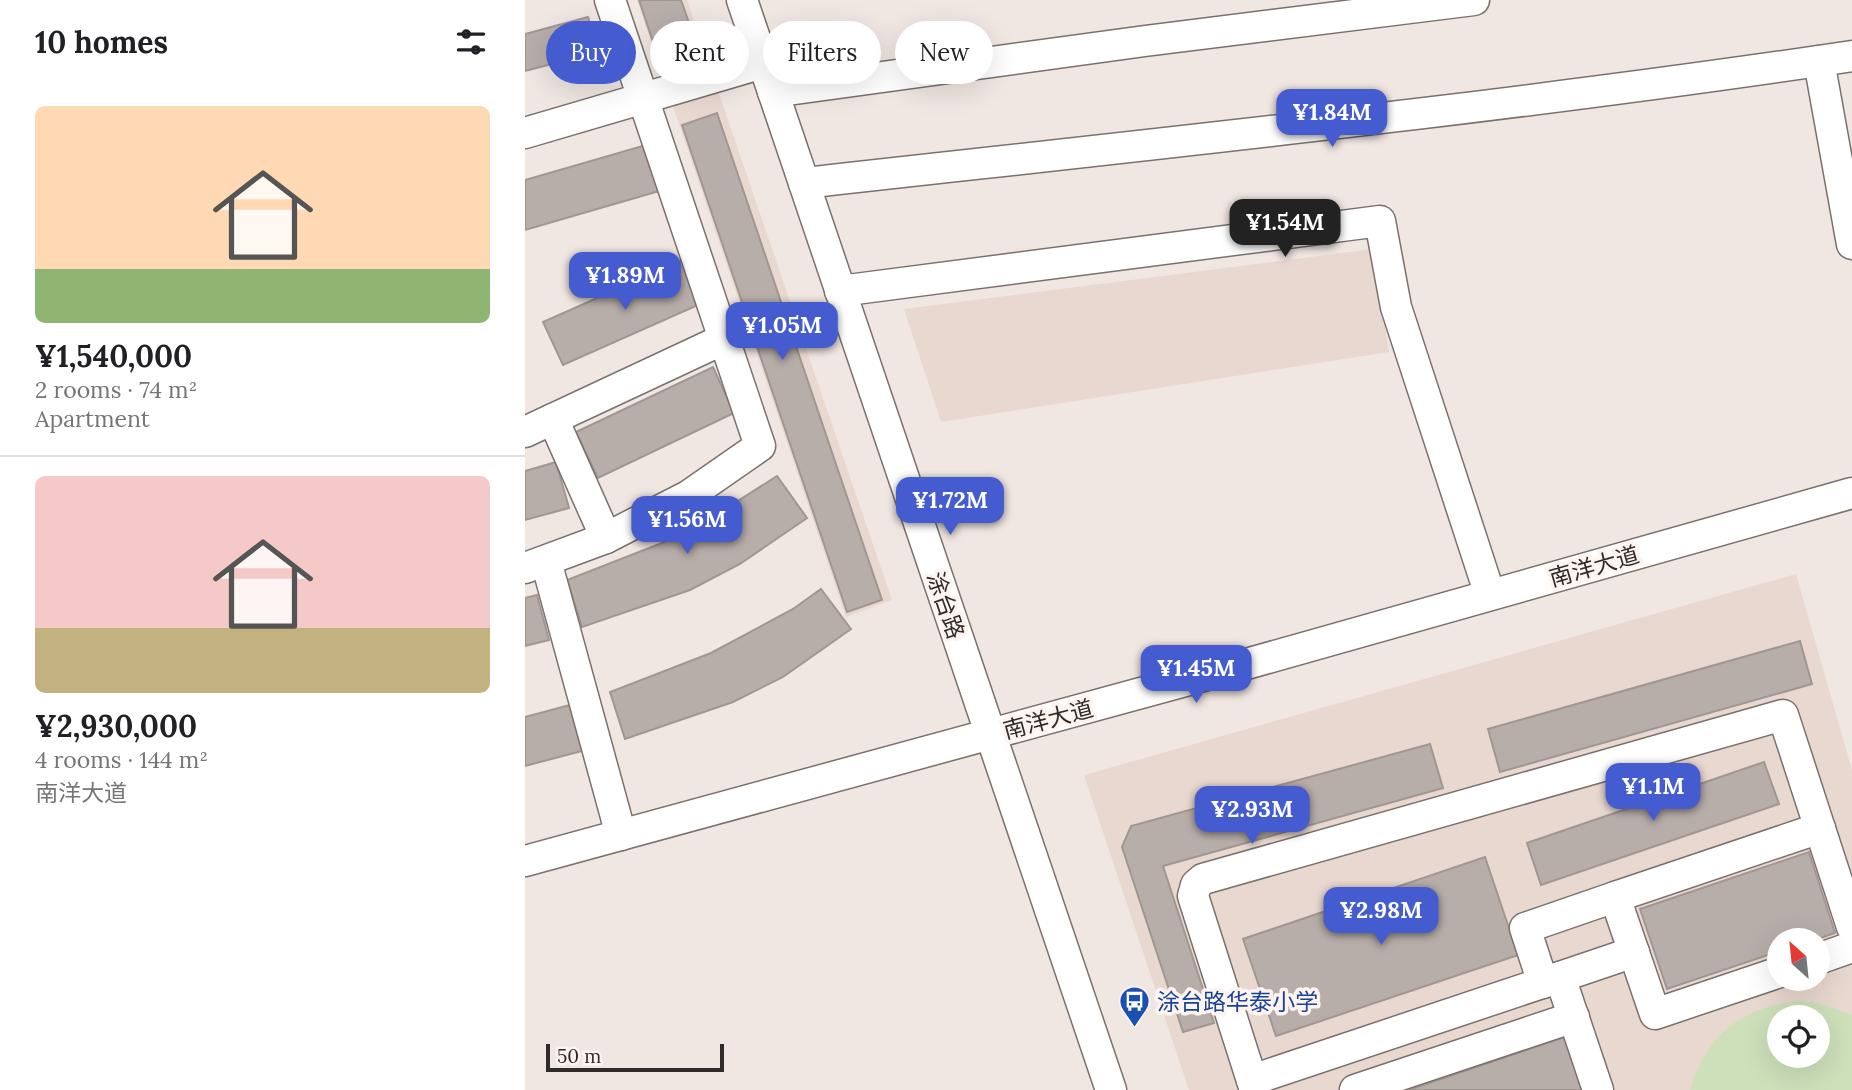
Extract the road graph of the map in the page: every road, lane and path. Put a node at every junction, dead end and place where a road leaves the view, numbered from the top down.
1 (610, 0) edge
2 (742, 0) edge
3 (1474, 0) edge
4 (1852, 56) edge
5 (1819, 61) junction
6 (763, 63) joint
7 (770, 84) edge
8 (773, 92) junction
9 (643, 98) junction
10 (525, 133) edge
11 (804, 183) junction
12 (1852, 244) edge
13 (840, 291) junction
14 (724, 339) junction
15 (553, 419) junction
16 (525, 432) edge
17 (1852, 493) edge
18 (606, 538) junction
19 (535, 565) edge
20 (1490, 595) junction
21 (990, 734) junction
22 (1820, 828) junction
23 (621, 835) junction
24 (525, 861) edge
25 (1615, 897) junction
26 (1852, 927) edge
27 (1852, 947) edge
28 (1634, 952) junction
29 (1831, 954) edge
30 (1767, 976) edge
31 (1552, 980) junction
32 (1574, 1017) junction
33 (1253, 1085) edge
34 (1111, 1090) edge
35 (1355, 1090) edge
36 (1598, 1090) edge

1 - 9 street
2 - 6 street, 涂台路
3 - 8 street
4 - 5 street
5 - 11 street
5 - 12 street
6 - 9 street
7 - 8 street, 涂台路
8 - 11 street, 涂台路
9 - 10 street
9 - 14 street
11 - 13 street, 涂台路
13 - 20 street
13 - 21 street, 涂台路
14 - 15 street
14 - 18 street
15 - 16 street
15 - 18 street
17 - 20 street, 南洋大道
18 - 19 street
19 - 23 street
20 - 21 street, 南洋大道
21 - 23 street, 南洋大道
21 - 34 street, 涂台路
22 - 25 street
22 - 26 street
22 - 33 street
23 - 24 street, 南洋大道
25 - 28 street
25 - 31 street
27 - 29 street
28 - 30 street
28 - 31 street
31 - 32 street
31 - 33 street
32 - 35 street
32 - 36 street

